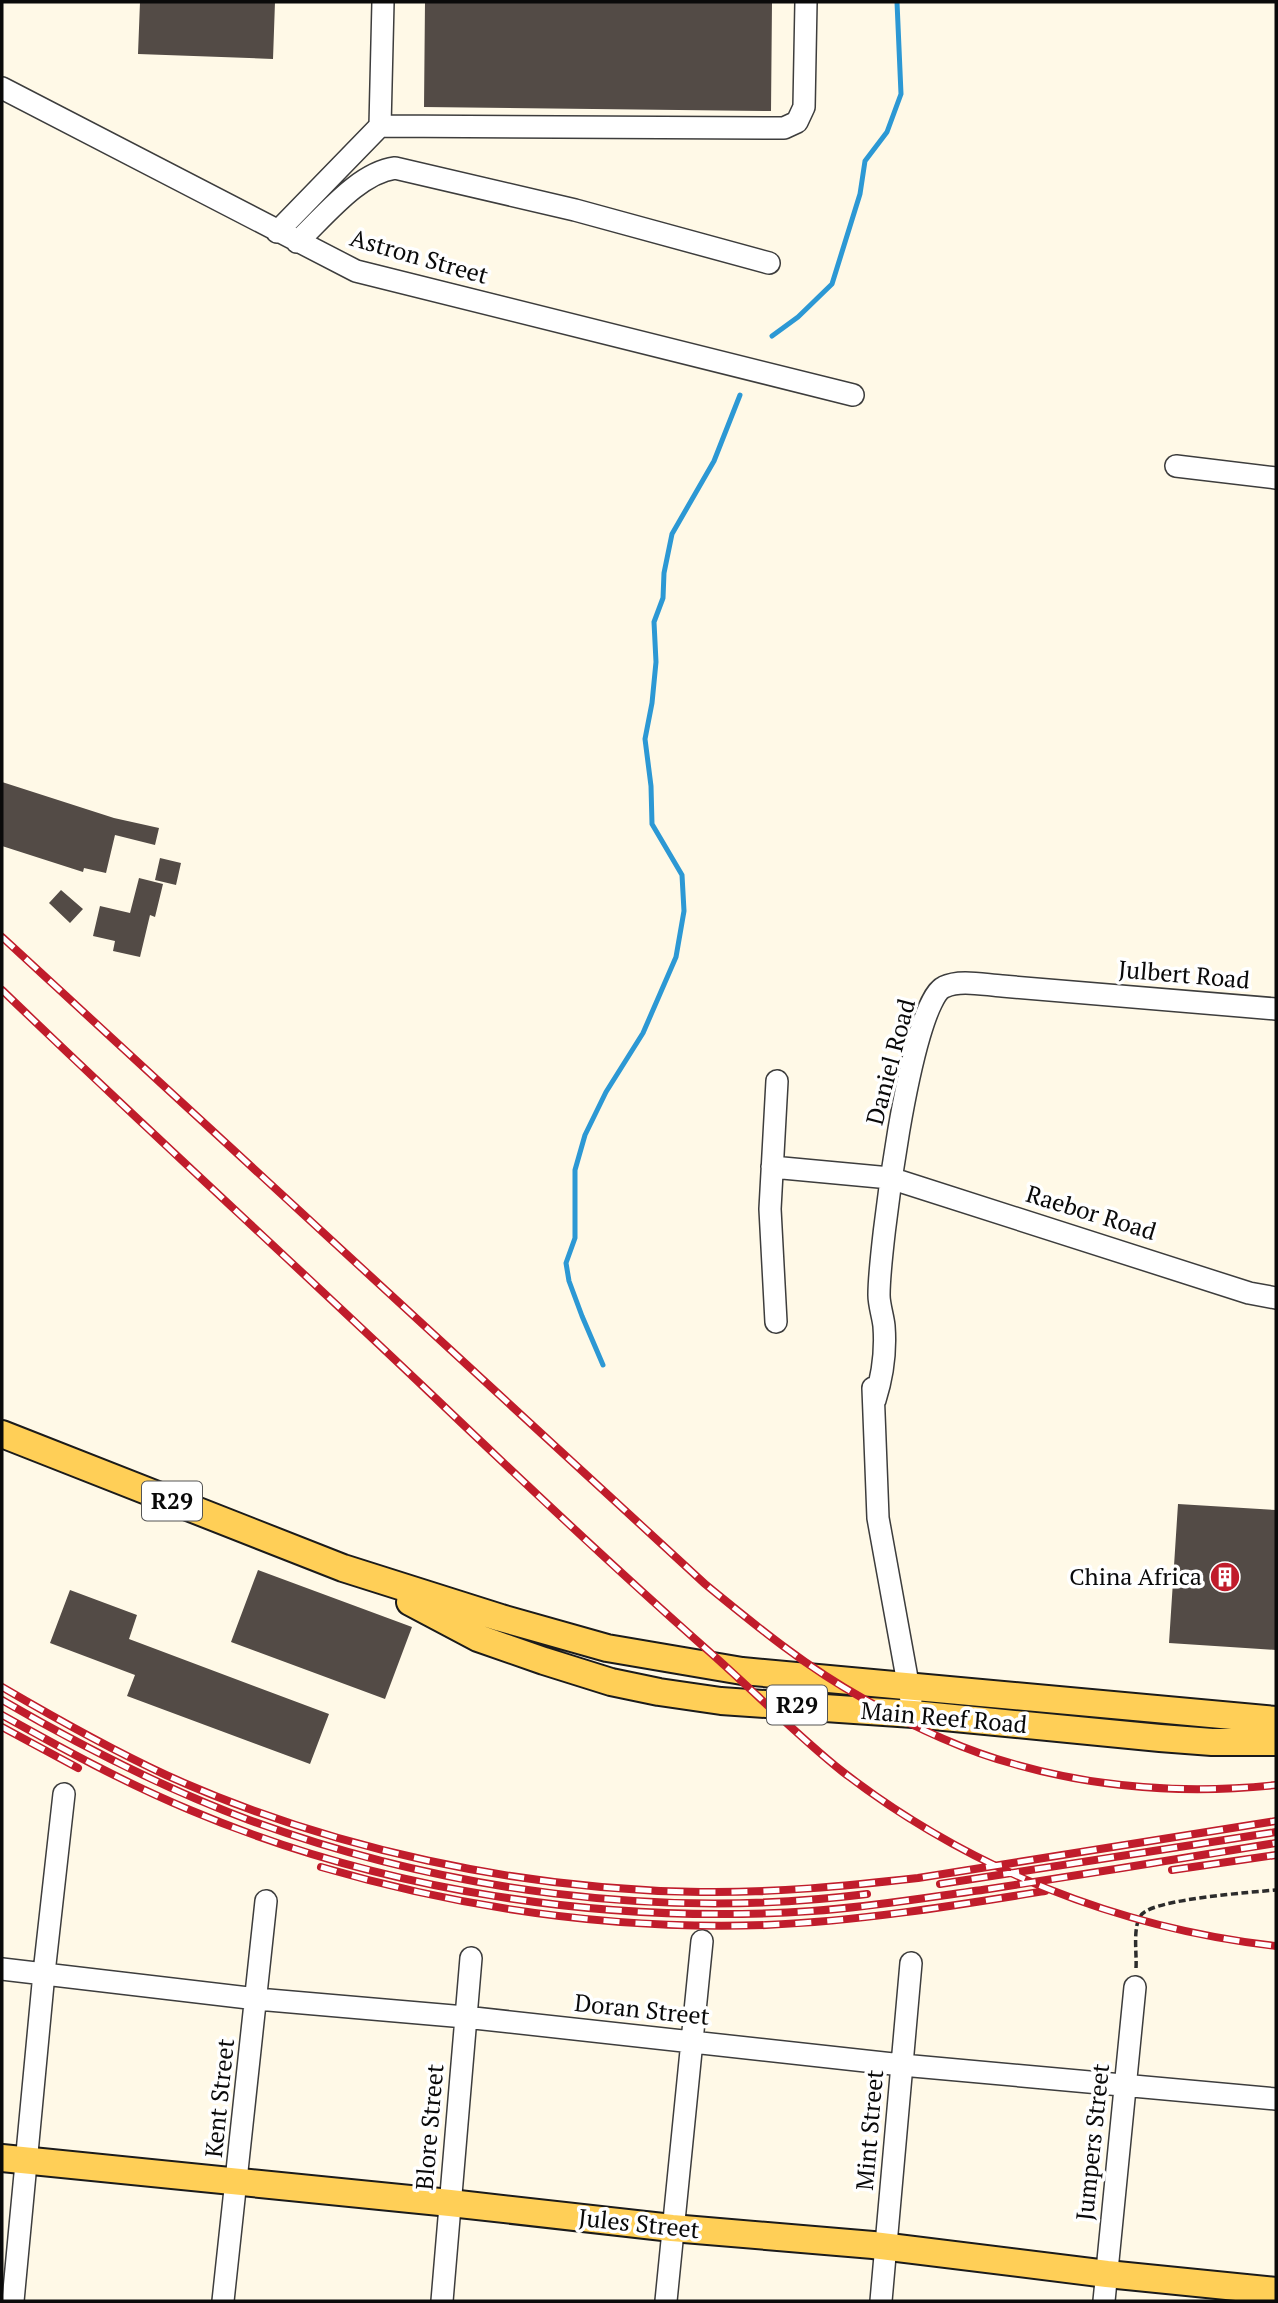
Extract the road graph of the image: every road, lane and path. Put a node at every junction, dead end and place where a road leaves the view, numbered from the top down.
1 (383, 2) edge
2 (806, 2) edge
3 (2, 88) edge
4 (380, 126) junction
5 (277, 232) junction
6 (297, 242) junction
7 (769, 263) dead end
8 (853, 395) dead end
9 (1176, 466) dead end
10 (1276, 478) edge
11 (1087, 993) joint
12 (1276, 1009) edge
13 (778, 1081) dead end
14 (772, 1167) junction
15 (890, 1178) junction
16 (1276, 1298) edge
17 (776, 1322) dead end
18 (2, 1434) edge
19 (343, 1568) junction
20 (800, 1676) junction
21 (908, 1686) junction
22 (802, 1706) junction
23 (914, 1714) junction
24 (1276, 1720) edge
25 (1276, 1742) edge
26 (64, 1794) dead end
27 (1276, 1890) edge
28 (266, 1901) dead end
29 (702, 1941) dead end
30 (471, 1958) dead end
31 (911, 1963) dead end
32 (2, 1969) edge
33 (44, 1973) junction
34 (1135, 1987) joint
35 (257, 1999) junction
36 (465, 2017) junction
37 (693, 2042) junction
38 (902, 2065) junction
39 (1125, 2084) junction
40 (1276, 2099) edge
41 (14, 2160) edge
42 (237, 2183) junction
43 (450, 2203) junction
44 (672, 2228) junction
45 (885, 2248) junction
46 (1107, 2274) junction
47 (1276, 2291) edge
48 (13, 2301) edge
49 (223, 2301) edge
50 (442, 2301) edge
51 (666, 2301) edge
52 (881, 2301) edge
53 (1104, 2301) edge

1 - 4 street
2 - 4 street
3 - 5 street, Astron Street
4 - 5 street
5 - 6 street, Astron Street
6 - 7 street
6 - 8 street, Astron Street
9 - 10 street
11 - 12 street, Julbert Road
11 - 15 street, Daniel Road
13 - 14 street
14 - 15 street, Raebor Road
14 - 17 street
15 - 16 street, Raebor Road
15 - 21 street, Daniel Road
18 - 19 main road, Main Reef Road / R29
19 - 20 main road, Main Reef Road / R29
19 - 22 main road, Main Reef Road / R29
20 - 21 main road, Main Reef Road / R29
20 - 22 main road
21 - 23 street, Daniel Road
21 - 24 main road, Main Reef Road / R29
22 - 23 main road, Main Reef Road / R29
23 - 25 main road, Main Reef Road / R29
26 - 33 street
27 - 34 path
28 - 35 street, Kent Street
29 - 37 street
30 - 36 street, Blore Street
31 - 38 street, Mint Street
32 - 33 street, Doran Street
33 - 35 street, Doran Street
33 - 41 street
34 - 39 street, Jumpers Street
35 - 36 street, Doran Street
35 - 42 street, Kent Street
36 - 37 street, Doran Street
36 - 43 street, Blore Street
37 - 38 street, Doran Street
37 - 44 street
38 - 39 street, Doran Street
38 - 45 street, Mint Street
39 - 40 street, Doran Street
39 - 46 street, Jumpers Street
41 - 42 main road, Jules Street
41 - 48 street
42 - 43 main road, Jules Street
42 - 49 street, Kent Street
43 - 44 main road, Jules Street
43 - 50 street, Blore Street
44 - 45 main road, Jules Street
44 - 51 street
45 - 46 main road, Jules Street
45 - 52 street, Mint Street
46 - 47 main road, Jules Street
46 - 53 street, Jumpers Street

